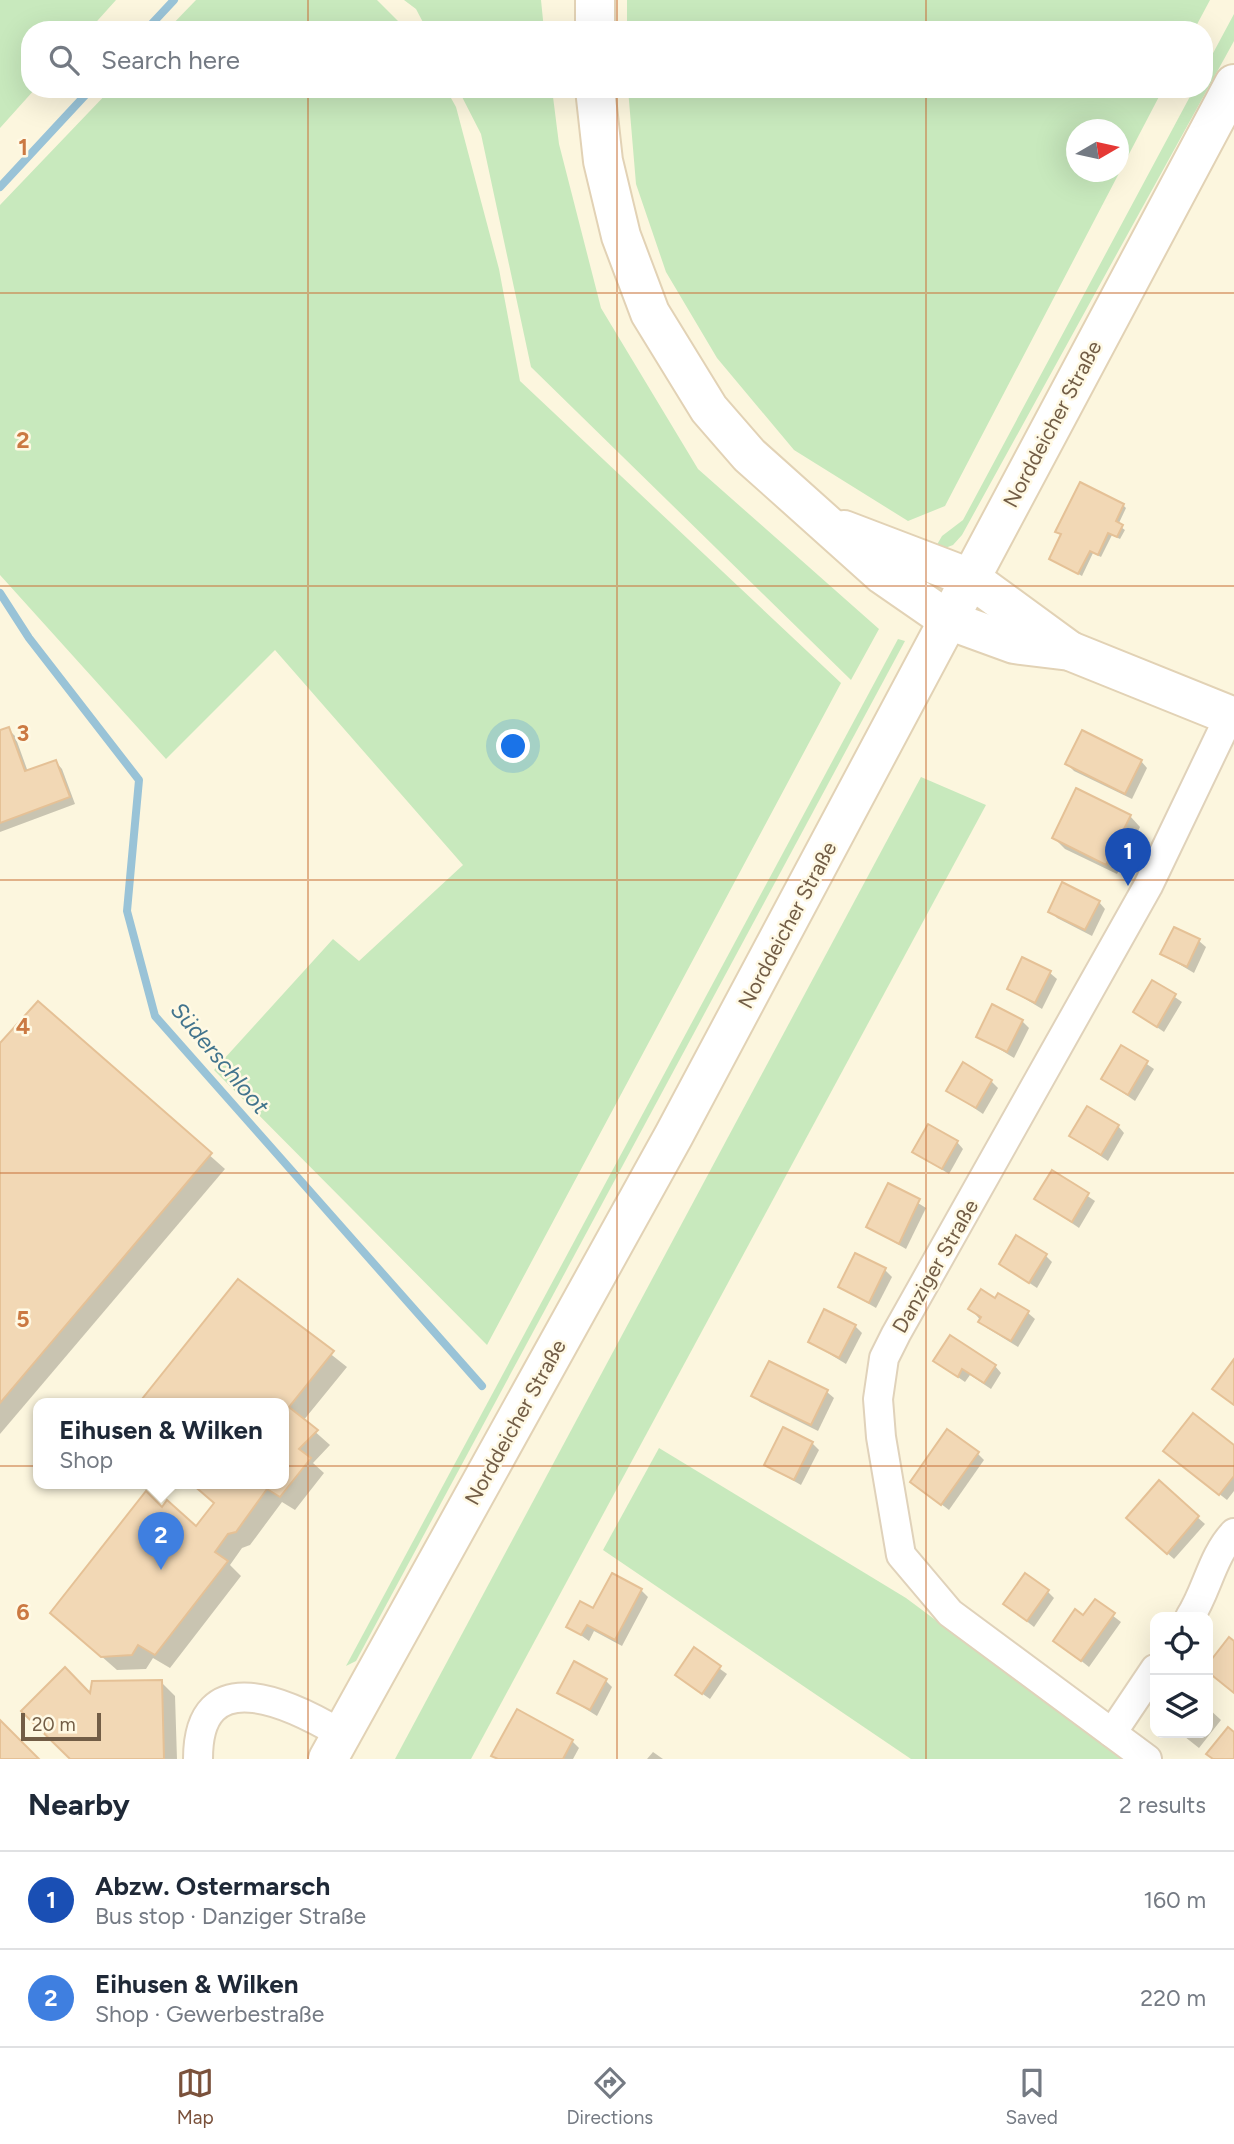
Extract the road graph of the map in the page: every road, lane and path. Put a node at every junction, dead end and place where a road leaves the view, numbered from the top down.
1 (596, 0) edge
2 (595, 21) edge
3 (1234, 84) edge
4 (596, 98) edge
5 (826, 523) junction
6 (970, 578) junction
7 (948, 620) junction
8 (1070, 651) junction
9 (1232, 716) edge
10 (1234, 1533) edge
11 (1193, 1612) edge
12 (1151, 1675) edge
13 (1112, 1733) junction
14 (334, 1747) edge
15 (198, 1759) edge
16 (1147, 1759) edge

1 - 2 main road
3 - 6 main road, Norddeicher Straße
4 - 5 main road
5 - 6 main road
5 - 7 main road
6 - 7 main road, Norddeicher Straße
6 - 8 main road
7 - 8 main road
7 - 14 main road, Norddeicher Straße
8 - 9 main road
9 - 13 street, Danziger Straße
10 - 11 street
12 - 13 street
13 - 16 street, Danziger Straße
14 - 15 street

